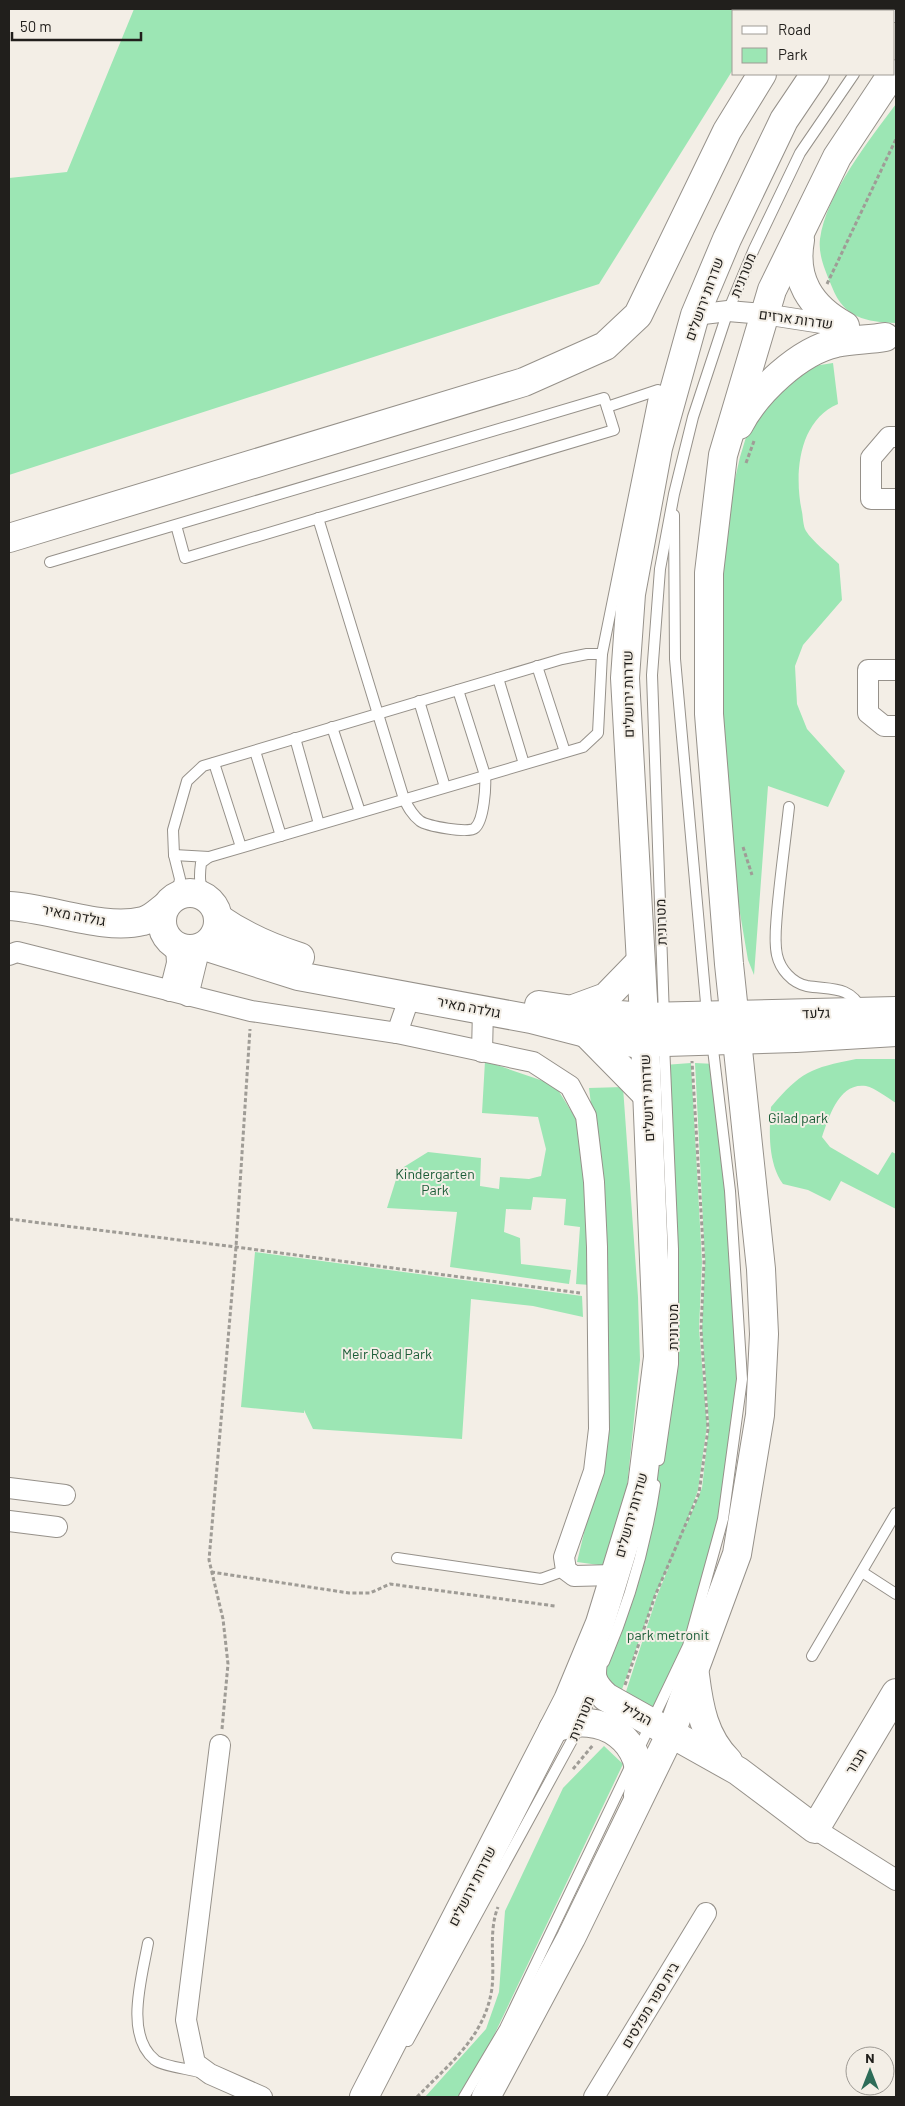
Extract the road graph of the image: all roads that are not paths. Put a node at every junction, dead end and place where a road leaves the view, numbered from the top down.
1 (761, 75) edge
2 (814, 75) edge
3 (853, 75) edge
4 (891, 75) edge
5 (804, 222) junction
6 (728, 311) junction
7 (764, 314) junction
8 (694, 315) junction
9 (845, 326) junction
10 (891, 337) edge
11 (665, 388) junction
12 (607, 407) junction
13 (896, 437) edge
14 (733, 463) junction
15 (674, 494) junction
16 (896, 499) edge
17 (318, 518) junction
18 (176, 525) junction
19 (9, 538) edge
20 (50, 562) dead end
21 (602, 654) junction
22 (537, 666) junction
23 (896, 670) edge
24 (498, 678) junction
25 (458, 690) junction
26 (419, 702) junction
27 (377, 714) junction
28 (896, 726) edge
29 (332, 727) junction
30 (295, 738) junction
31 (255, 751) junction
32 (565, 752) junction
33 (214, 763) junction
34 (524, 764) junction
35 (485, 776) junction
36 (444, 787) junction
37 (404, 799) junction
38 (789, 807) dead end
39 (360, 812) junction
40 (320, 824) junction
41 (281, 836) junction
42 (241, 847) junction
43 (174, 855) junction
44 (209, 857) junction
45 (171, 901) junction
46 (9, 906) edge
47 (213, 908) junction
48 (9, 925) edge
49 (187, 945) junction
50 (9, 955) edge
51 (640, 962) junction
52 (730, 964) junction
53 (179, 993) junction
54 (410, 996) junction
55 (483, 1010) junction
56 (571, 1010) junction
57 (896, 1011) edge
58 (864, 1012) junction
59 (786, 1014) junction
60 (719, 1028) junction
61 (657, 1029) junction
62 (896, 1032) edge
63 (397, 1033) junction
64 (587, 1034) junction
65 (796, 1038) junction
66 (482, 1052) junction
67 (647, 1095) junction
68 (743, 1095) junction
69 (9, 1488) edge
70 (65, 1494) dead end
71 (896, 1513) edge
72 (9, 1521) edge
73 (57, 1527) dead end
74 (397, 1558) dead end
75 (566, 1570) junction
76 (862, 1572) junction
77 (614, 1575) junction
78 (896, 1594) edge
79 (600, 1623) junction
80 (812, 1656) dead end
81 (695, 1670) junction
82 (594, 1685) junction
83 (896, 1693) edge
84 (582, 1722) junction
85 (662, 1727) junction
86 (553, 1729) junction
87 (220, 1745) road end
88 (636, 1753) junction
89 (738, 1771) junction
90 (636, 1804) junction
91 (815, 1829) junction
92 (896, 1880) edge
93 (706, 1913) dead end
94 (148, 1943) dead end
95 (403, 2049) dead end
96 (210, 2074) junction
97 (262, 2097) edge
98 (364, 2097) edge
99 (464, 2097) edge
100 (486, 2097) edge
101 (594, 2097) edge

1 - 19 main road
2 - 8 main road, שדרות ירושלים
3 - 6 lane, מטרונית
4 - 5 main road
5 - 7 main road
5 - 9 main road
6 - 7 street, שדרות ארזים
6 - 8 street, שדרות ארזים
6 - 15 lane, מטרונית
7 - 9 street, שדרות ארזים
7 - 14 main road
8 - 11 main road, שדרות ירושלים
9 - 10 street, שדרות ארזים
10 - 14 main road
11 - 12 lane
11 - 21 lane
11 - 51 main road, שדרות ירושלים
12 - 17 lane
12 - 18 lane
13 - 16 street
14 - 52 main road
15 - 60 lane, מטרונית
15 - 61 lane, מטרונית
17 - 18 lane
17 - 27 lane
18 - 20 lane
21 - 22 lane
21 - 32 lane
22 - 24 lane
22 - 32 lane
23 - 28 street
24 - 25 lane
24 - 34 lane
25 - 26 lane
25 - 35 lane
26 - 27 lane
26 - 36 lane
27 - 29 lane
27 - 37 lane
29 - 30 lane
29 - 39 lane
30 - 31 lane
30 - 40 lane
31 - 33 lane
31 - 41 lane
32 - 34 lane
33 - 42 lane
33 - 43 lane
34 - 35 lane
35 - 36 lane
35 - 37 lane
36 - 37 lane
37 - 39 lane
38 - 58 lane
39 - 40 lane
40 - 41 lane
41 - 42 lane
42 - 44 lane
43 - 44 lane
43 - 45 lane
44 - 47 lane
45 - 46 main road, גולדה מאיר
45 - 47 main road
45 - 49 main road
47 - 49 main road
47 - 56 main road, גולדה מאיר
48 - 49 main road, גולדה מאיר
49 - 53 street
49 - 54 main road, גולדה מאיר
50 - 53 street
51 - 56 main road
51 - 61 main road, שדרות ירושלים
52 - 59 main road
52 - 60 main road
53 - 63 street
54 - 55 main road, גולדה מאיר
54 - 63 street
55 - 64 main road, גולדה מאיר
55 - 66 street
56 - 61 main road, גולדה מאיר
57 - 58 main road, גלעד
58 - 59 main road, גלעד
59 - 60 main road, גלעד
60 - 61 main road, גולדה מאיר
60 - 65 main road, גלעד
60 - 68 main road
60 - 85 lane, מטרונית
61 - 64 main road, גולדה מאיר
61 - 67 main road, שדרות ירושלים
61 - 82 lane, מטרונית
62 - 65 main road, גלעד
63 - 66 street
64 - 67 main road
65 - 68 main road
66 - 75 street
67 - 77 main road, שדרות ירושלים
68 - 81 main road
69 - 70 street
71 - 76 lane
72 - 73 street
74 - 75 lane
75 - 77 street
76 - 78 lane
76 - 80 lane
77 - 79 main road, שדרות ירושלים
79 - 82 main road
79 - 86 main road, שדרות ירושלים
81 - 85 main road
81 - 89 main road, הגליל
82 - 84 lane, מטרונית
82 - 85 main road, הגליל
83 - 91 main road, תבור
84 - 86 main road
84 - 88 main road
84 - 95 lane, מטרונית
85 - 88 lane, מטרונית
85 - 89 main road, הגליל
85 - 90 main road
86 - 98 main road, שדרות ירושלים
87 - 96 street
88 - 90 main road
88 - 99 lane, מטרונית
89 - 91 main road, הגליל
90 - 100 main road
91 - 92 street, הגליל
93 - 101 street, בית ספר מפלסים
94 - 96 lane
96 - 97 street

